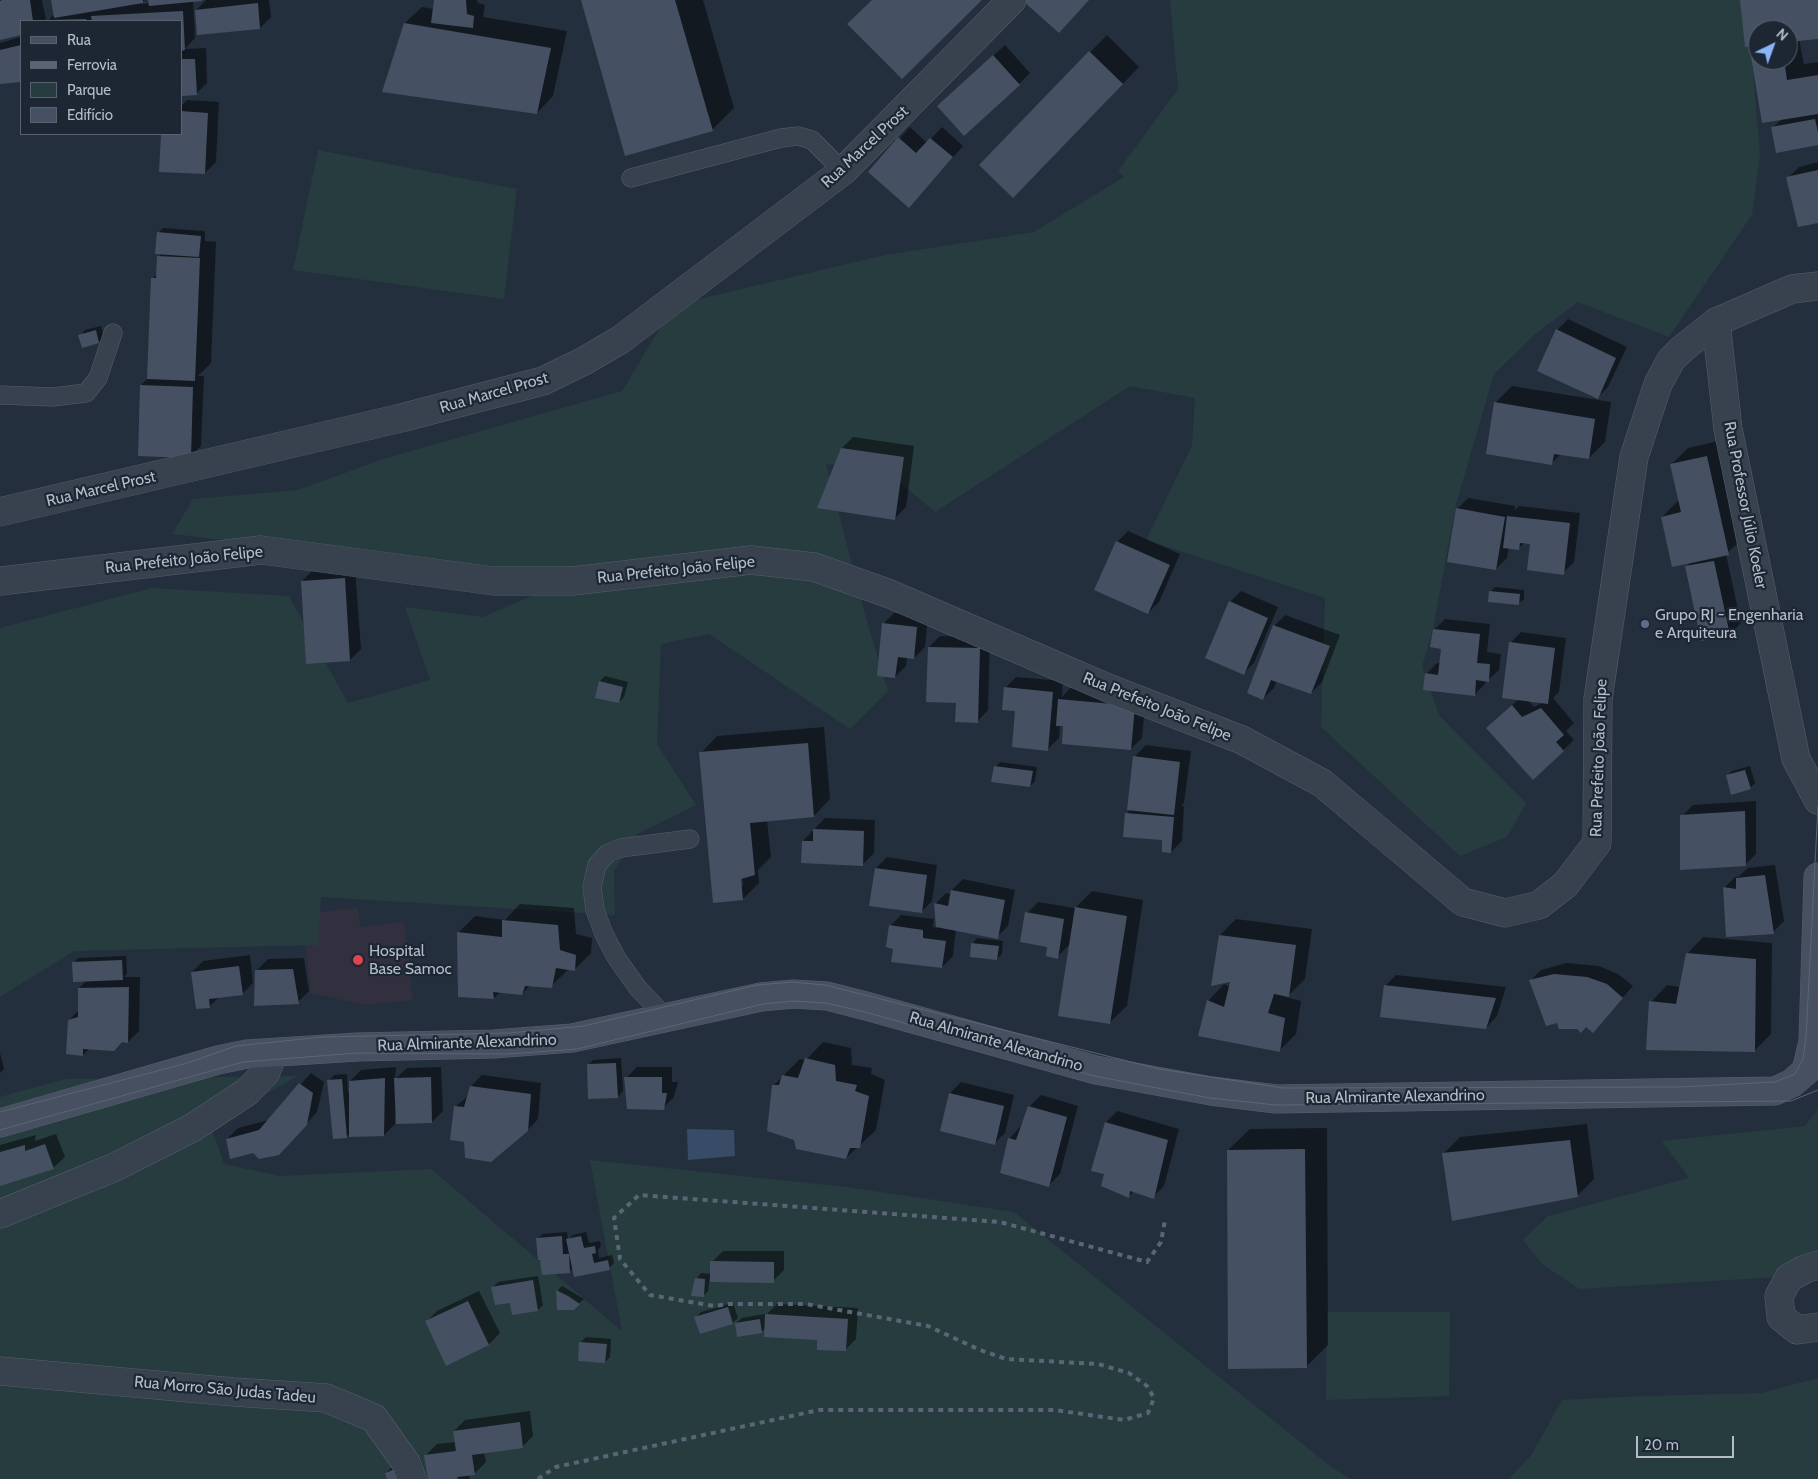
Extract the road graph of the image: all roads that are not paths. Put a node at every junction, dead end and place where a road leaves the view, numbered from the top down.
1 (1012, 0) edge
2 (844, 171) junction
3 (631, 178) dead end
4 (1818, 286) edge
5 (1716, 322) junction
6 (113, 333) dead end
7 (0, 395) edge
8 (0, 512) edge
9 (0, 581) edge
10 (1818, 800) edge
11 (690, 839) dead end
12 (1818, 877) edge
13 (666, 1018) junction
14 (274, 1053) junction
15 (0, 1122) edge
16 (0, 1214) edge
17 (1818, 1265) edge
18 (1818, 1327) edge
19 (0, 1371) edge
20 (412, 1479) edge

1 - 2 street, Rua Marcel Prost
2 - 3 lane
2 - 8 street, Rua Marcel Prost
4 - 5 street, Rua Prefeito João Felipe
5 - 9 street, Rua Prefeito João Felipe
5 - 10 street, Rua Professor Júlio Koeler
6 - 7 lane
11 - 13 lane
12 - 13 street, Rua Almirante Alexandrino
13 - 14 street, Rua Almirante Alexandrino
14 - 15 street, Rua Almirante Alexandrino
14 - 16 street
17 - 18 street
19 - 20 street, Rua Morro São Judas Tadeu

